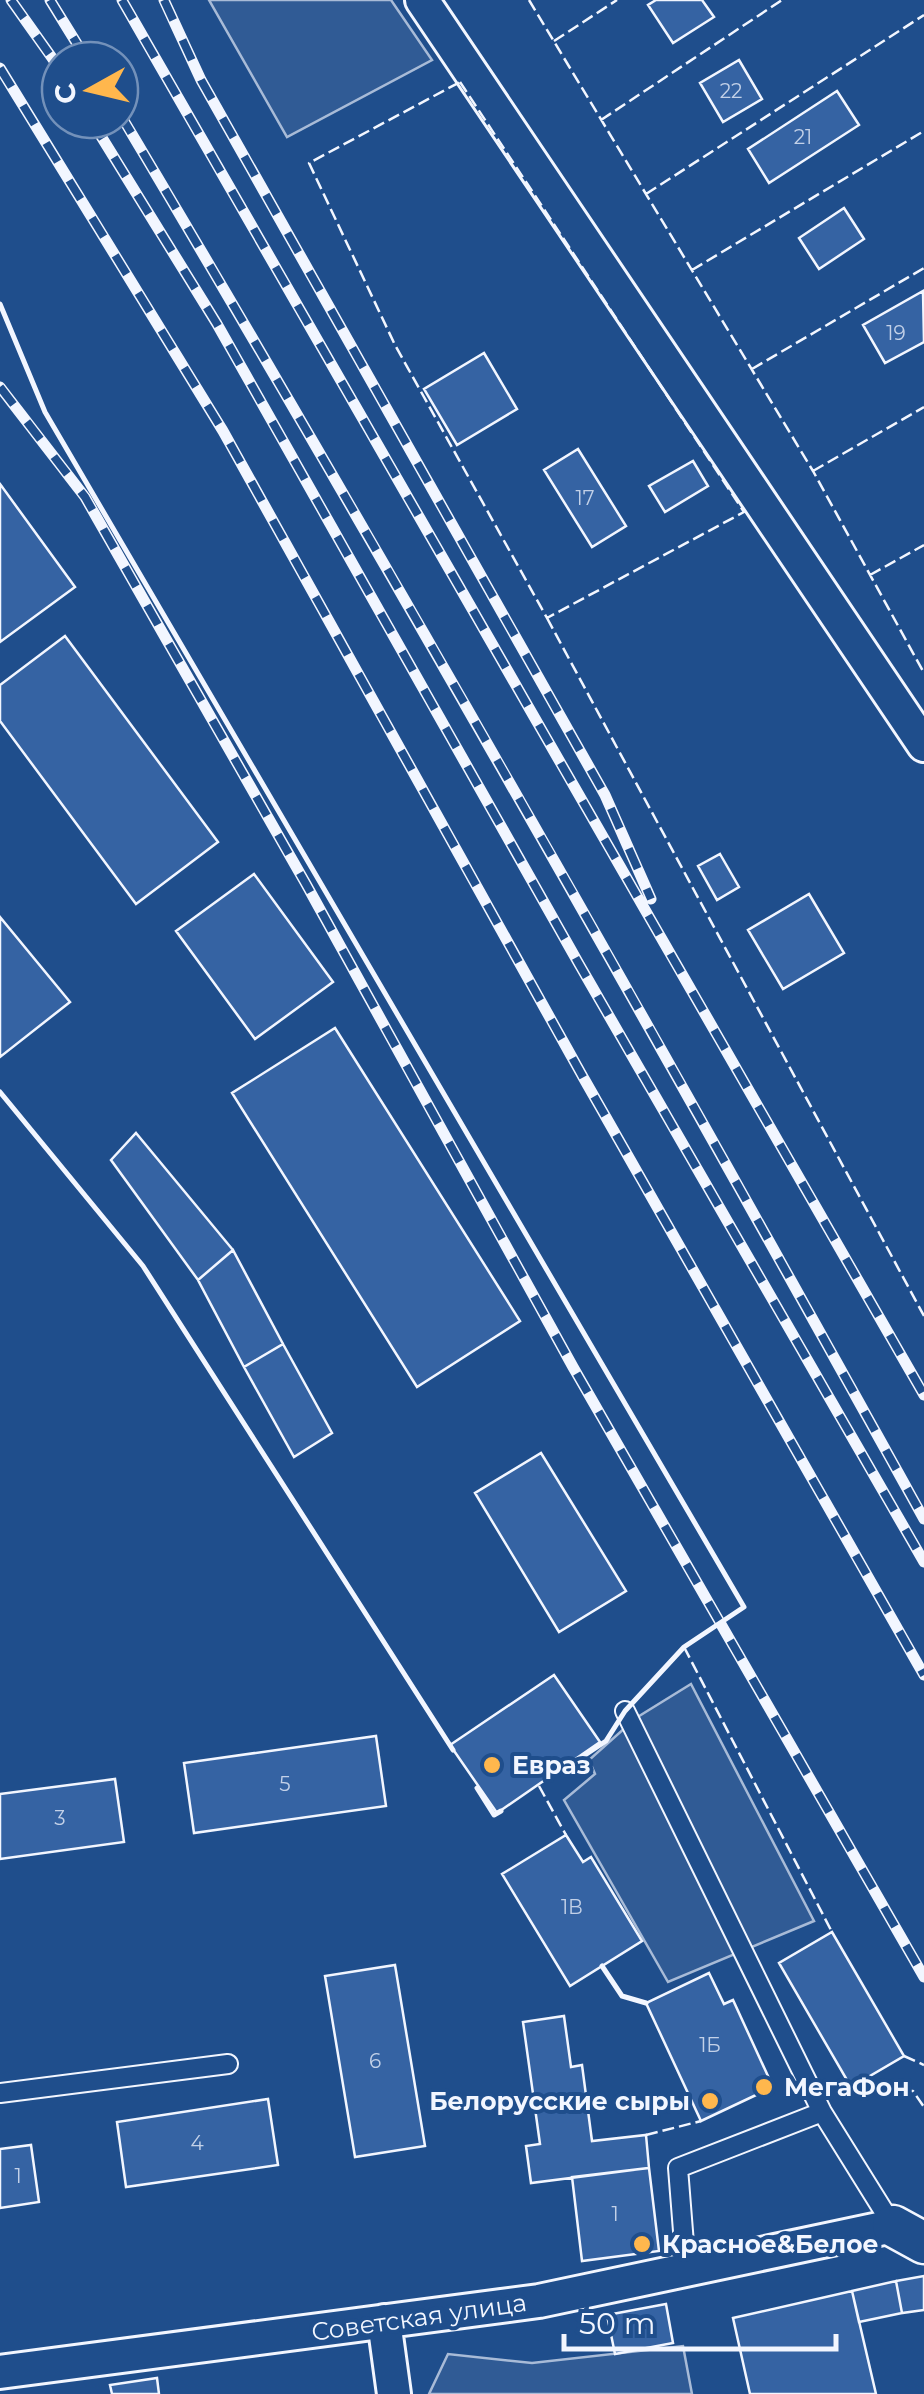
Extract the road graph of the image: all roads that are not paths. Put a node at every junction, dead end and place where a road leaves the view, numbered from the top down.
1 (422, 0) edge
2 (924, 745) edge
3 (625, 1711) dead end
4 (228, 2064) dead end
5 (0, 2093) edge
6 (822, 2112) junction
7 (908, 2234) edge
8 (686, 2269) junction
9 (384, 2321) junction
10 (0, 2372) edge
11 (394, 2394) edge

1 - 2 street
3 - 6 lane
4 - 5 lane
6 - 7 lane
6 - 8 lane
7 - 8 street, Советская улица
8 - 9 street, Советская улица
9 - 10 street, Советская улица
9 - 11 street

